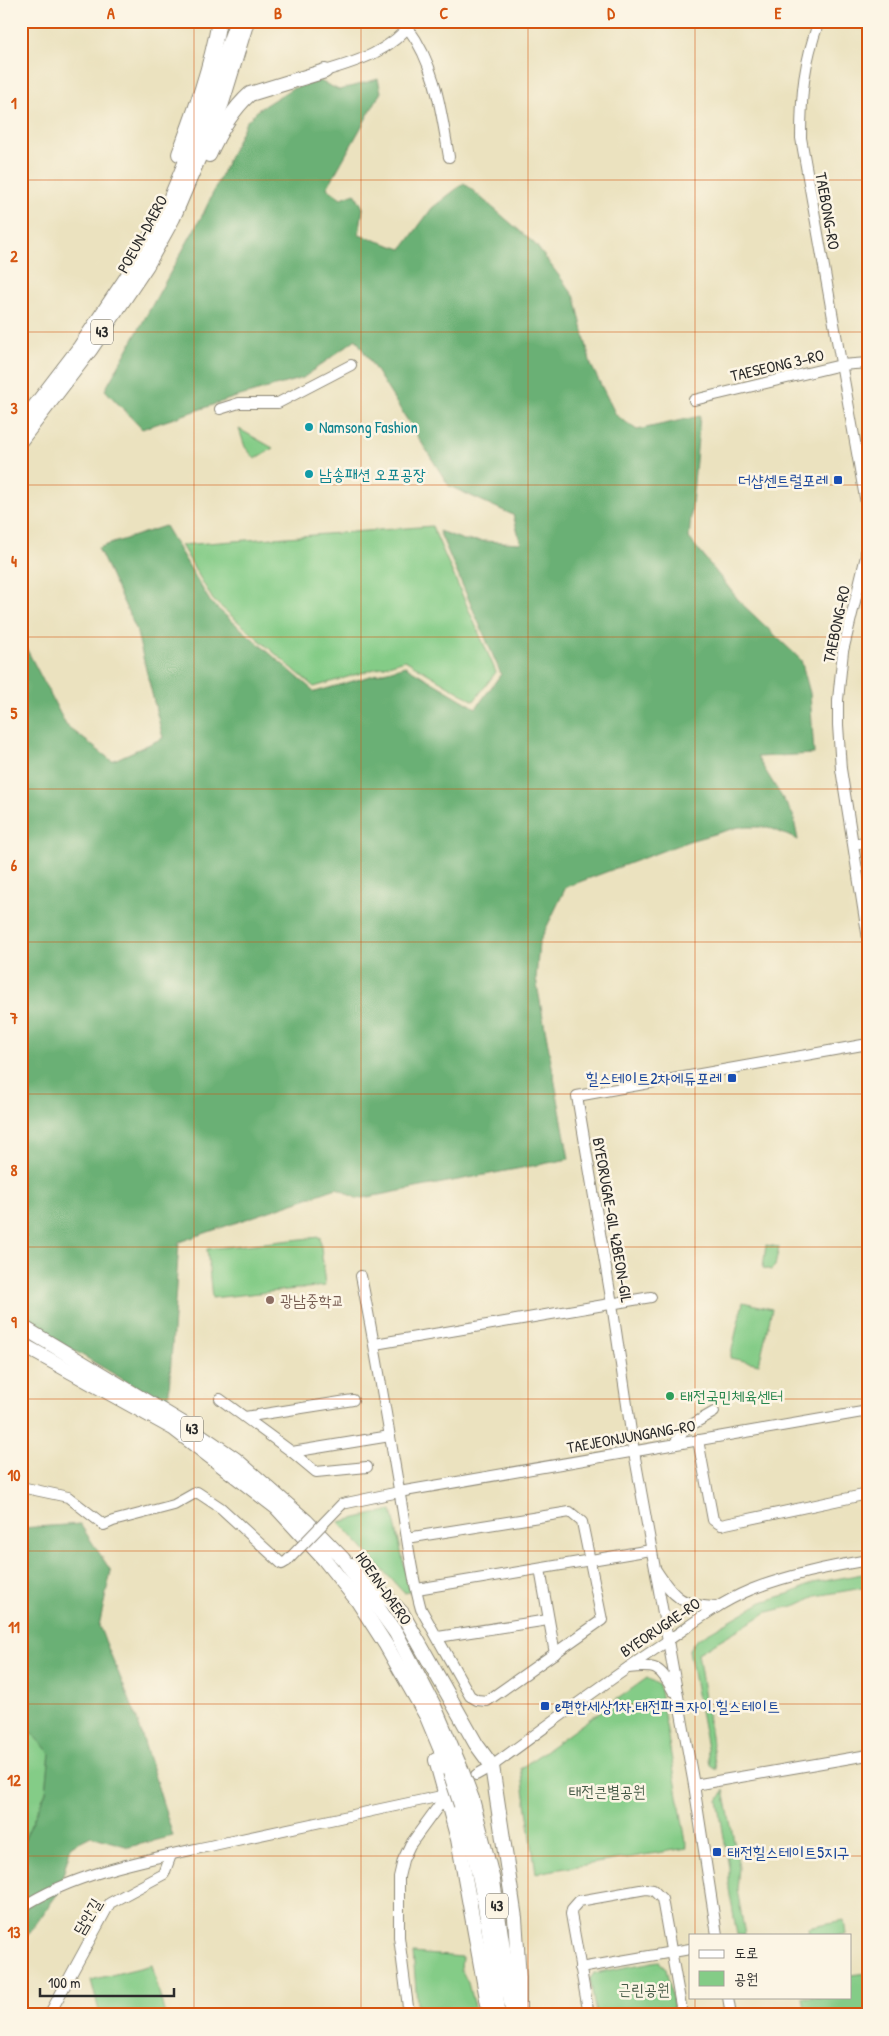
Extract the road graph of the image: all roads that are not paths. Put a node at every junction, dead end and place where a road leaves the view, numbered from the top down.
1 (219, 21) edge
2 (237, 21) edge
3 (247, 21) edge
4 (819, 21) edge
5 (410, 25) edge
6 (325, 71) joint
7 (449, 157) dead end
8 (173, 218) junction
9 (147, 244) junction
10 (868, 363) edge
11 (351, 365) dead end
12 (841, 365) junction
13 (694, 400) dead end
14 (220, 409) dead end
15 (21, 424) edge
16 (21, 440) edge
17 (868, 841) edge
18 (854, 844) junction
19 (868, 939) edge
20 (868, 1044) edge
21 (361, 1276) dead end
22 (650, 1297) dead end
23 (612, 1304) junction
24 (21, 1326) edge
25 (21, 1344) edge
26 (375, 1344) junction
27 (220, 1399) dead end
28 (353, 1400) dead end
29 (868, 1411) edge
30 (714, 1412) dead end
31 (245, 1417) junction
32 (390, 1436) junction
33 (698, 1440) junction
34 (675, 1443) junction
35 (292, 1452) junction
36 (634, 1452) junction
37 (367, 1466) dead end
38 (21, 1486) edge
39 (399, 1492) junction
40 (868, 1494) edge
41 (407, 1538) junction
42 (651, 1550) junction
43 (324, 1559) junction
44 (343, 1559) junction
45 (589, 1560) junction
46 (868, 1560) edge
47 (653, 1565) junction
48 (540, 1569) junction
49 (417, 1589) junction
50 (717, 1607) junction
51 (548, 1620) junction
52 (438, 1638) junction
53 (667, 1641) junction
54 (556, 1654) junction
55 (624, 1668) junction
56 (679, 1700) junction
57 (868, 1755) edge
58 (492, 1766) junction
59 (455, 1770) junction
60 (476, 1775) dead end
61 (694, 1786) junction
62 (449, 1792) junction
63 (467, 1802) junction
64 (171, 1855) junction
65 (21, 1908) edge
66 (717, 1934) edge
67 (689, 1949) edge
68 (672, 1952) junction
69 (580, 1968) junction
70 (728, 1998) edge
71 (49, 2015) edge
72 (407, 2015) edge
73 (490, 2015) edge
74 (498, 2015) edge
75 (513, 2015) edge
76 (518, 2015) edge
77 (589, 2015) edge
78 (679, 2015) edge
79 (731, 2015) edge

1 - 9 highway
2 - 9 highway, POEUN-DAERO / 43
3 - 8 highway, POEUN-DAERO / 43
4 - 12 street, TAEBONG-RO
5 - 6 street
5 - 7 street
6 - 8 highway
8 - 16 highway, POEUN-DAERO / 43
9 - 15 highway, POEUN-DAERO / 43
10 - 12 street, TAESEONG 3-RO
11 - 14 street
12 - 13 street, TAESEONG 3-RO
12 - 18 street, TAEBONG-RO
17 - 18 street
18 - 19 street, TAEBONG-RO
20 - 23 street, BYEORUGAE-GIL 42BEON-GIL
21 - 26 street
22 - 23 street
23 - 26 street
23 - 36 street, BYEORUGAE-GIL 42BEON-GIL
24 - 44 highway, HOEAN-DAERO / 43
25 - 43 highway, HOEAN-DAERO / 43
26 - 32 street
27 - 31 street
28 - 31 street
29 - 33 street, TAEJEONJUNGANG-RO
30 - 34 street
31 - 35 street
32 - 35 street
32 - 39 street
33 - 34 street, TAEJEONJUNGANG-RO
33 - 40 street
34 - 36 street, TAEJEONJUNGANG-RO
35 - 37 street
36 - 39 street, TAEJEONJUNGANG-RO
36 - 42 street, BYEORUGAE-GIL 42BEON-GIL
38 - 39 street, TAEJEONJUNGANG-RO, bridge
39 - 41 street
41 - 45 street
41 - 49 street
42 - 45 street
42 - 47 street, BYEORUGAE-GIL 42BEON-GIL
43 - 59 highway, HOEAN-DAERO / 43
43 - 62 highway
44 - 58 highway
44 - 59 highway, HOEAN-DAERO / 43
45 - 48 street
45 - 54 street
46 - 50 street, BYEORUGAE-RO
47 - 50 street
47 - 53 street, BYEORUGAE-GIL 42BEON-GIL
48 - 49 street
48 - 51 street
49 - 52 street
50 - 53 street, BYEORUGAE-RO
51 - 52 street
51 - 54 street
52 - 54 street
53 - 55 street, BYEORUGAE-RO
53 - 56 street, BYEORUGAE-GIL 42BEON-GIL
55 - 56 street
55 - 58 street, BYEORUGAE-RO
56 - 61 street, BYEORUGAE-GIL 42BEON-GIL
57 - 61 street
58 - 60 street, BYEORUGAE-RO
58 - 76 highway
59 - 63 highway, 43, bridge
61 - 66 street, BYEORUGAE-GIL 42BEON-GIL
62 - 64 street
62 - 72 street
62 - 73 highway
63 - 74 highway, 43
63 - 75 highway, 43
64 - 65 street
64 - 71 street, 담안길
67 - 68 street
68 - 69 street
68 - 69 street
68 - 78 street
69 - 77 street
70 - 79 street

